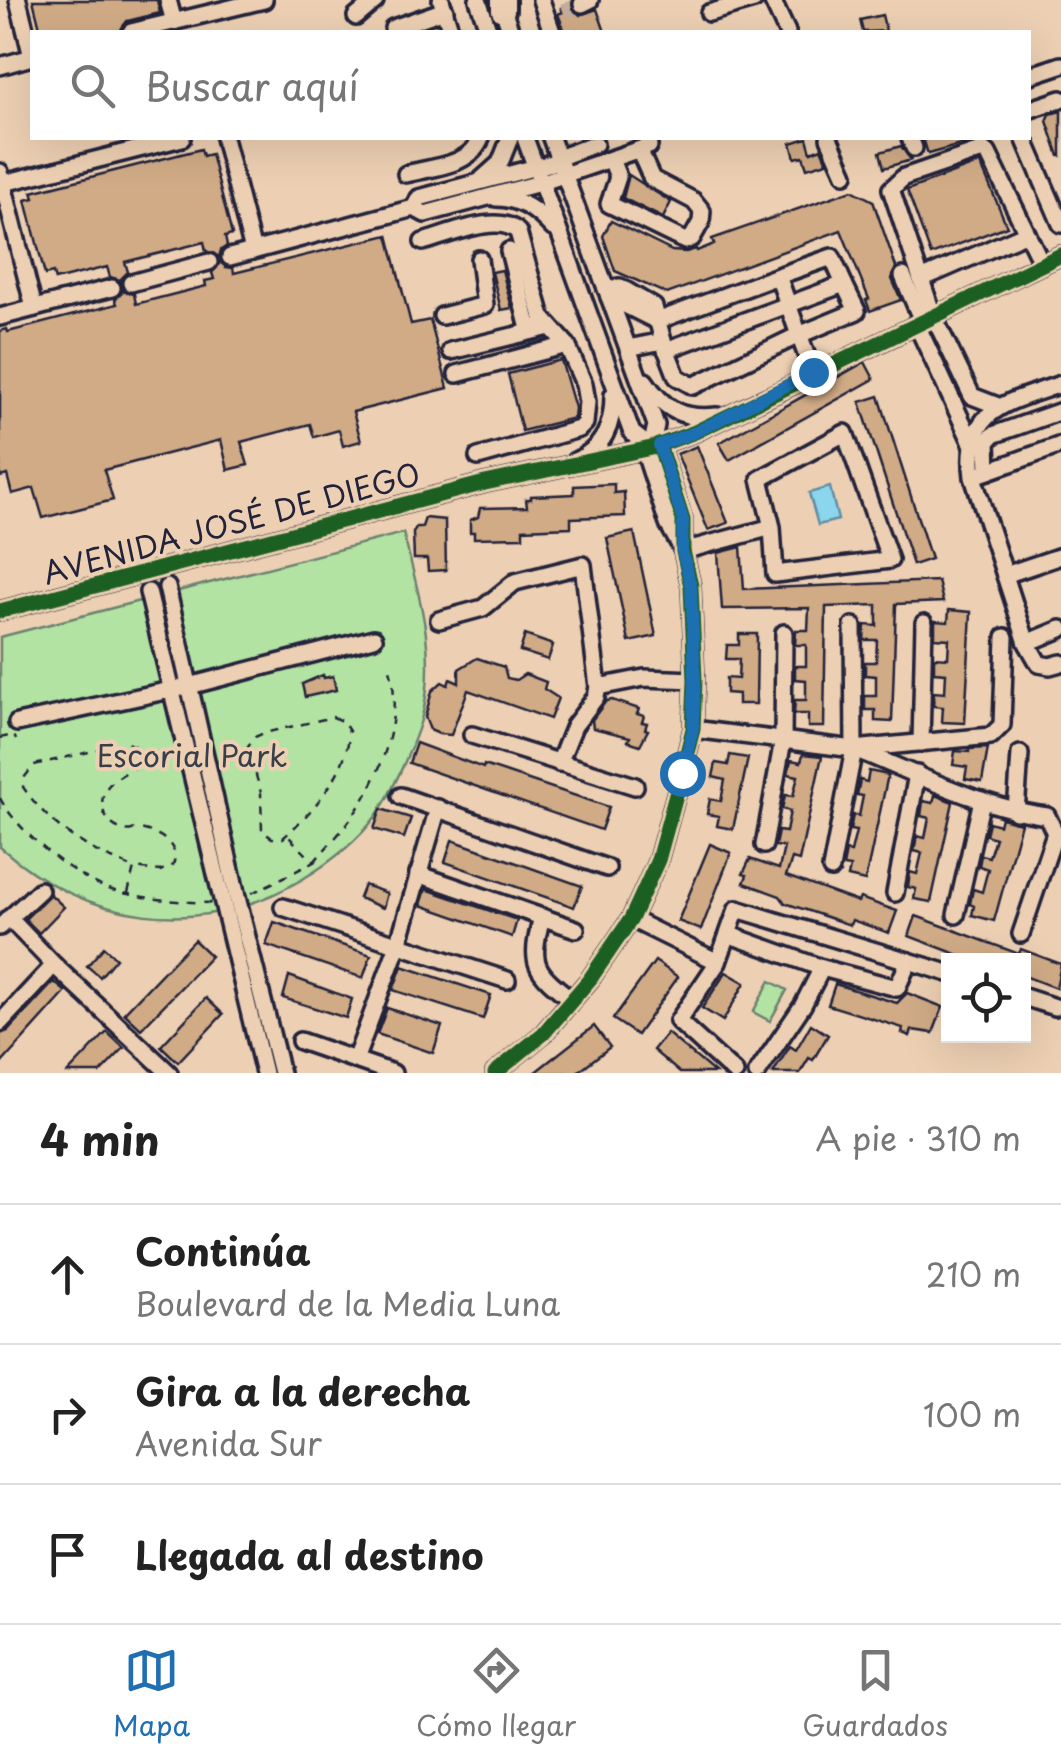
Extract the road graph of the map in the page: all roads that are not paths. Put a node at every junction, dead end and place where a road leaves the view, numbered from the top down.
1 (18, 0) edge
2 (168, 0) edge
3 (264, 0) edge
4 (478, 0) edge
5 (754, 0) edge
6 (772, 0) edge
7 (375, 1) edge
8 (242, 3) edge
9 (502, 3) edge
10 (443, 5) edge
11 (709, 14) dead end
12 (356, 17) dead end
13 (174, 22) junction
14 (393, 28) dead end
15 (140, 30) edge
16 (450, 30) edge
17 (488, 30) edge
18 (510, 30) edge
19 (786, 30) edge
20 (30, 49) edge
21 (30, 58) edge
22 (1061, 65) edge
23 (0, 66) edge
24 (1031, 75) edge
25 (1061, 99) edge
26 (1031, 109) edge
27 (173, 140) edge
28 (224, 140) edge
29 (481, 140) edge
30 (509, 140) edge
31 (526, 140) edge
32 (552, 140) edge
33 (594, 140) edge
34 (830, 140) edge
35 (1025, 140) edge
36 (607, 161) junction
37 (561, 165) junction
38 (406, 174) dead end
39 (846, 174) dead end
40 (538, 176) junction
41 (1, 179) edge
42 (483, 190) junction
43 (1057, 204) edge
44 (27, 208) dead end
45 (10, 212) junction
46 (1061, 224) edge
47 (1027, 233) junction
48 (558, 234) junction
49 (423, 242) dead end
50 (253, 251) junction
51 (509, 251) dead end
52 (1061, 255) edge
53 (230, 257) dead end
54 (479, 259) dead end
55 (210, 262) dead end
56 (1042, 264) junction
57 (778, 276) junction
58 (903, 276) dead end
59 (921, 279) junction
60 (131, 283) dead end
61 (844, 284) junction
62 (112, 288) dead end
63 (608, 293) junction
64 (789, 306) junction
65 (34, 308) junction
66 (442, 316) dead end
67 (0, 317) edge
68 (658, 320) junction
69 (924, 320) junction
70 (548, 325) junction
71 (798, 335) junction
72 (567, 345) junction
73 (664, 345) junction
74 (451, 351) dead end
75 (631, 356) junction
76 (954, 360) junction
77 (937, 367) junction
78 (813, 372) junction
79 (457, 374) dead end
80 (612, 381) junction
81 (1061, 384) edge
82 (998, 406) junction
83 (1061, 410) edge
84 (726, 416) junction
85 (972, 443) junction
86 (1061, 445) edge
87 (651, 448) junction
88 (478, 456) dead end
89 (563, 467) junction
90 (980, 474) junction
91 (772, 527) junction
92 (682, 551) junction
93 (1061, 556) edge
94 (1005, 575) junction
95 (168, 587) dead end
96 (148, 592) dead end
97 (0, 611) edge
98 (439, 620) dead end
99 (924, 624) dead end
100 (853, 626) dead end
101 (1061, 630) edge
102 (784, 632) dead end
103 (1005, 636) dead end
104 (374, 638) dead end
105 (1027, 643) junction
106 (1061, 662) edge
107 (695, 680) junction
108 (188, 686) junction
109 (598, 687) junction
110 (171, 689) junction
111 (693, 729) junction
112 (17, 732) road end
113 (472, 735) dead end
114 (783, 740) junction
115 (921, 742) junction
116 (854, 749) junction
117 (1020, 754) dead end
118 (558, 763) junction
119 (918, 774) junction
120 (634, 786) dead end
121 (401, 796) dead end
122 (982, 800) junction
123 (438, 808) junction
124 (1016, 812) junction
125 (764, 845) dead end
126 (607, 868) dead end
127 (831, 869) dead end
128 (418, 874) junction
129 (40, 890) dead end
130 (895, 894) dead end
131 (282, 907) dead end
132 (956, 916) dead end
133 (542, 918) junction
134 (631, 919) junction
135 (4, 922) edge
136 (576, 929) dead end
137 (1021, 934) dead end
138 (730, 935) junction
139 (398, 945) junction
140 (908, 961) junction
141 (718, 962) junction
142 (54, 965) junction
143 (822, 968) junction
144 (941, 972) edge
145 (507, 980) dead end
146 (1031, 999) edge
147 (572, 1000) junction
148 (1055, 1007) dead end
149 (0, 1023) edge
150 (300, 1041) dead end
151 (354, 1060) junction
152 (169, 1073) edge
153 (264, 1073) edge
154 (281, 1073) edge
155 (393, 1073) edge
156 (495, 1073) edge
157 (735, 1073) edge
158 (757, 1073) edge

1 - 20 street
2 - 13 street
3 - 8 street
4 - 17 street
5 - 11 street
6 - 19 street
7 - 12 street
8 - 13 street
9 - 18 street
10 - 14 street
10 - 16 street
13 - 15 street
21 - 23 street
22 - 24 street
25 - 26 street
27 - 41 street
28 - 50 street
29 - 38 street
30 - 42 street
31 - 40 street
32 - 37 street
33 - 36 street
33 - 37 street
34 - 39 street
35 - 43 street
36 - 36 street
36 - 37 street
37 - 40 street
37 - 63 street
40 - 42 street
40 - 48 street
41 - 45 street
42 - 48 street
42 - 50 street
43 - 46 street
44 - 45 street
45 - 65 street
47 - 56 street
47 - 59 street
47 - 59 street
48 - 80 street
49 - 70 street
50 - 53 street
51 - 70 street
52 - 56 street, AVENIDA JOSÉ DE DIEGO
54 - 66 street
55 - 60 street
56 - 69 street, AVENIDA JOSÉ DE DIEGO
57 - 61 street
57 - 64 street
57 - 68 street
58 - 69 street
59 - 69 street
61 - 64 street
61 - 71 street
62 - 65 street
63 - 68 street
63 - 75 street
64 - 71 street
64 - 73 street
65 - 67 street
68 - 73 street
69 - 76 street
69 - 77 street
69 - 78 street, AVENIDA JOSÉ DE DIEGO
70 - 72 street
70 - 74 street
71 - 73 street
71 - 78 street
72 - 79 street
72 - 88 street
73 - 75 street
75 - 84 street
75 - 87 street
76 - 77 street
76 - 82 street
77 - 85 street
78 - 84 street, AVENIDA JOSÉ DE DIEGO
80 - 87 street
80 - 89 street
81 - 82 street
82 - 85 street
83 - 90 street
84 - 87 street, AVENIDA JOSÉ DE DIEGO
85 - 90 street
86 - 90 street
87 - 89 street, AVENIDA JOSÉ DE DIEGO
87 - 92 street
89 - 97 street, AVENIDA JOSÉ DE DIEGO
90 - 94 street
91 - 91 street
91 - 92 street
92 - 107 street
93 - 94 street
94 - 105 street
95 - 108 street
96 - 110 street
98 - 109 street
99 - 115 street
100 - 116 street
101 - 105 street
102 - 114 street
103 - 115 street
104 - 108 street
105 - 106 street
107 - 109 street
107 - 111 street
108 - 110 street
108 - 154 street
109 - 118 street
110 - 112 street
110 - 153 street
111 - 114 street
111 - 134 street
113 - 118 street
114 - 116 street
114 - 125 street
115 - 116 street
116 - 119 street
116 - 127 street
117 - 124 street
118 - 120 street
119 - 122 street
119 - 130 street
121 - 123 street
122 - 124 street
122 - 132 street
123 - 126 street
123 - 128 street
124 - 137 street
128 - 133 street
128 - 139 street
129 - 135 street
131 - 139 street
133 - 136 street
133 - 147 street
134 - 141 street
134 - 147 street
135 - 142 street
138 - 140 street
138 - 141 street
138 - 143 street
139 - 145 street
139 - 151 street
140 - 143 street
140 - 144 street
141 - 157 street
142 - 149 street
142 - 152 street
143 - 158 street
146 - 148 street
147 - 156 street
150 - 151 street
151 - 155 street

